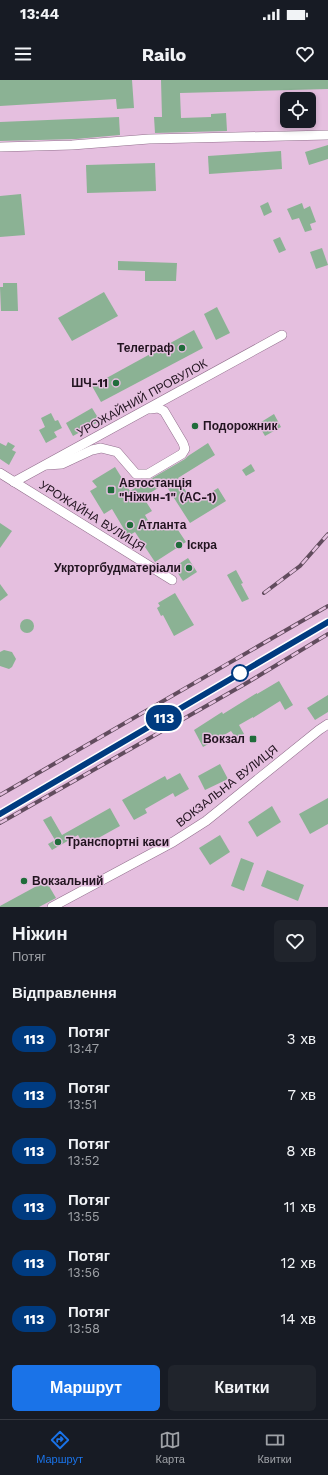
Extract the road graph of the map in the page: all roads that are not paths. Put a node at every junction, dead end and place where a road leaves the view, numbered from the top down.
1 (328, 135) edge
2 (0, 147) edge
3 (282, 335) dead end
4 (144, 410) junction
5 (44, 465) junction
6 (0, 473) edge
7 (14, 482) junction
8 (172, 580) dead end
9 (328, 724) edge
10 (52, 907) edge

1 - 2 street
3 - 4 street, УРОЖАЙНИЙ ПРОВУЛОК
4 - 5 street, УРОЖАЙНИЙ ПРОВУЛОК
4 - 5 street
5 - 7 street, УРОЖАЙНИЙ ПРОВУЛОК
6 - 7 street, УРОЖАЙНА ВУЛИЦЯ
7 - 8 street, УРОЖАЙНА ВУЛИЦЯ
9 - 10 street, ВОКЗАЛЬНА ВУЛИЦЯ

